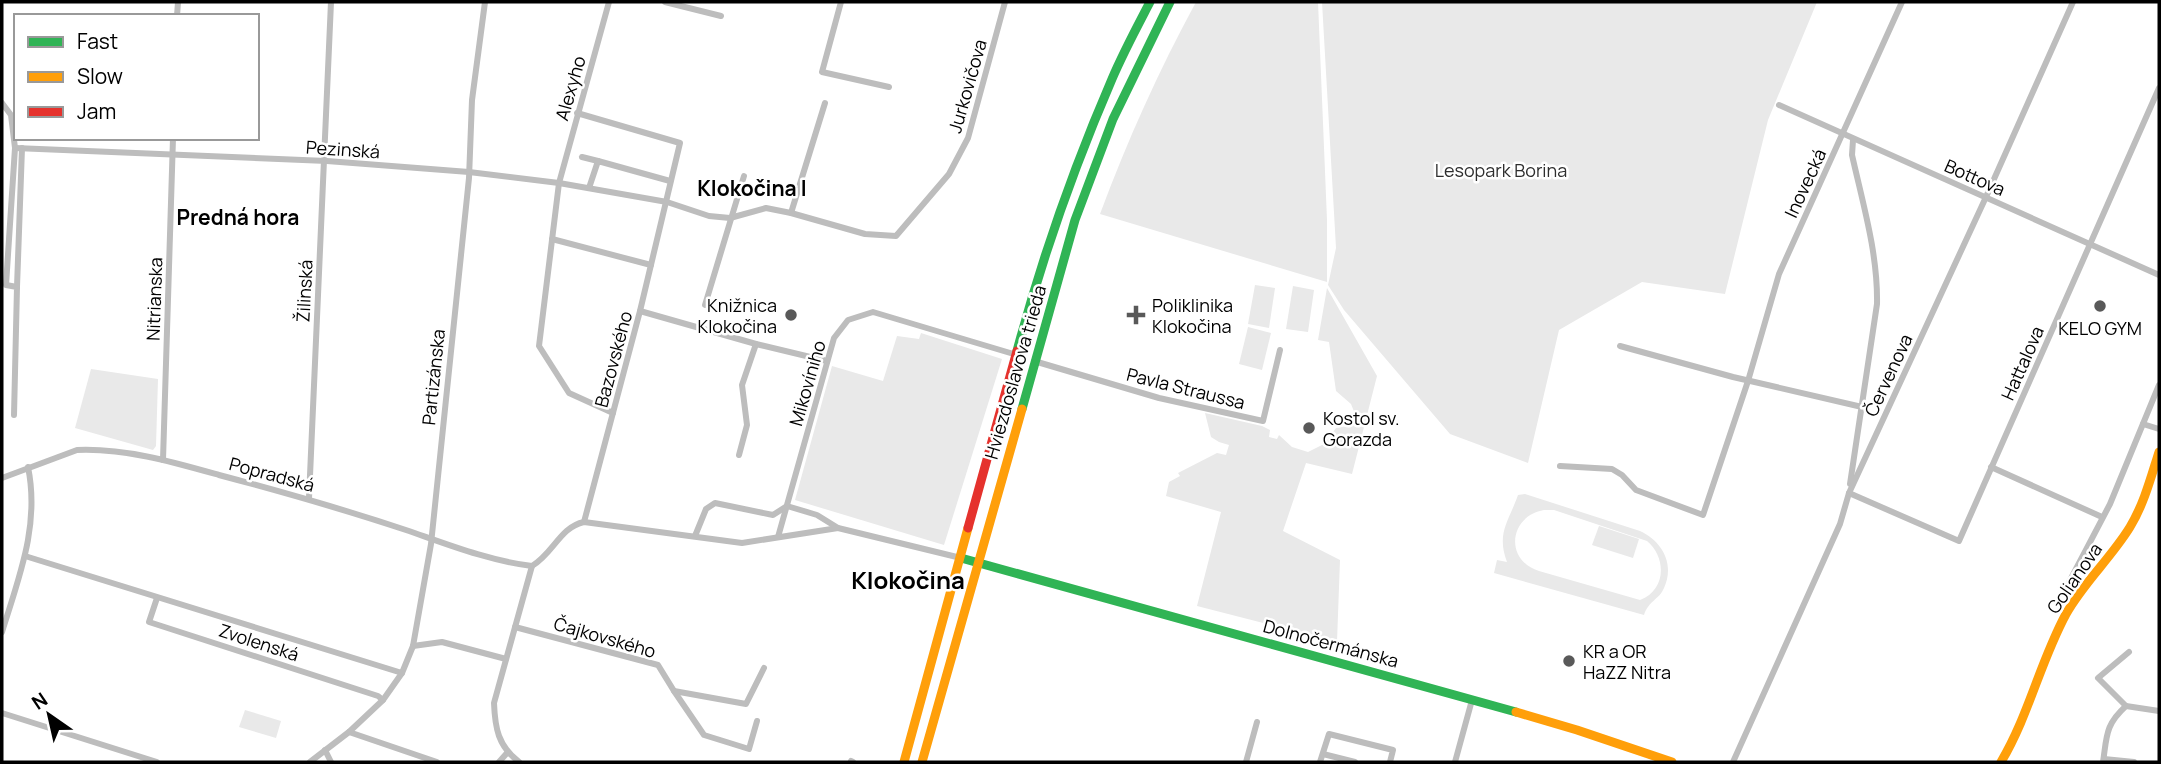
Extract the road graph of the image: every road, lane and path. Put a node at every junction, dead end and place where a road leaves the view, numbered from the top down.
1 (331, 2) edge
2 (485, 2) edge
3 (609, 2) edge
4 (665, 2) edge
5 (841, 2) edge
6 (1005, 2) edge
7 (1150, 2) edge
8 (1170, 2) edge
9 (1902, 2) edge
10 (2073, 2) edge
11 (721, 16) dead end
12 (889, 87) dead end
13 (2159, 88) edge
14 (2, 103) edge
15 (825, 103) dead end
16 (1779, 105) dead end
17 (577, 113) junction
18 (14, 127) edge
19 (1843, 135) junction
20 (1853, 139) junction
21 (17, 140) edge
22 (173, 140) edge
23 (19, 148) junction
24 (172, 155) junction
25 (582, 157) dead end
26 (324, 161) junction
27 (598, 161) junction
28 (469, 172) junction
29 (744, 176) dead end
30 (670, 181) junction
31 (559, 183) junction
32 (589, 188) junction
33 (1986, 197) junction
34 (667, 202) junction
35 (791, 213) junction
36 (730, 218) junction
37 (552, 239) junction
38 (2090, 244) junction
39 (651, 265) junction
40 (2159, 275) edge
41 (4, 285) edge
42 (18, 287) junction
43 (705, 305) dead end
44 (640, 311) junction
45 (756, 345) junction
46 (1620, 346) dead end
47 (1280, 350) dead end
48 (1017, 355) junction
49 (1034, 361) junction
50 (827, 362) junction
51 (1748, 381) junction
52 (2159, 385) edge
53 (1862, 408) junction
54 (614, 412) junction
55 (14, 415) dead end
56 (2143, 424) junction
57 (2159, 429) edge
58 (2159, 452) edge
59 (739, 455) dead end
60 (163, 460) junction
61 (1560, 466) dead end
62 (28, 467) junction
63 (1991, 467) junction
64 (2, 478) edge
65 (1849, 493) junction
66 (309, 498) junction
67 (787, 506) junction
68 (2102, 517) junction
69 (584, 522) junction
70 (838, 528) junction
71 (695, 536) junction
72 (778, 537) junction
73 (431, 538) junction
74 (25, 556) junction
75 (961, 558) junction
76 (978, 564) junction
77 (532, 566) junction
78 (2066, 589) dead end
79 (157, 598) junction
80 (515, 627) junction
81 (2, 632) edge
82 (413, 646) junction
83 (2129, 652) dead end
84 (506, 659) junction
85 (764, 668) dead end
86 (402, 673) junction
87 (674, 691) junction
88 (383, 699) junction
89 (1472, 699) junction
90 (2126, 706) junction
91 (2159, 711) edge
92 (2, 713) edge
93 (757, 722) dead end
94 (1257, 722) dead end
95 (913, 726) junction
96 (930, 731) junction
97 (349, 732) junction
98 (325, 750) junction
99 (507, 753) junction
100 (1323, 754) junction
101 (2103, 760) edge
102 (156, 762) edge
103 (310, 762) edge
104 (331, 762) edge
105 (437, 762) edge
106 (499, 762) edge
107 (519, 762) edge
108 (904, 762) edge
109 (922, 762) edge
110 (1246, 762) edge
111 (1320, 762) edge
112 (1355, 762) edge
113 (1390, 762) edge
114 (1455, 762) edge
115 (1672, 762) edge
116 (1733, 762) edge
117 (2001, 762) edge
118 (2134, 762) edge

1 - 26 street, Žilinská
2 - 28 street, Partizánska
3 - 17 street, Alexyho
4 - 11 street
5 - 12 street
6 - 35 street, Jurkovičova
7 - 48 street, Hviezdoslavova trieda
8 - 49 street, Hviezdoslavova trieda
9 - 19 street, Inovecká
10 - 33 street, Červenova
13 - 38 street, Hattalova
14 - 18 street
15 - 35 street
16 - 19 street, Bottova
17 - 30 street, Bazovského
17 - 31 street, Alexyho
19 - 20 street, Bottova
19 - 51 street, Inovecká
20 - 33 street, Bottova
20 - 53 street
21 - 23 street
22 - 24 street, Nitrianska
23 - 24 street, Pezinská
23 - 41 street
23 - 42 street
24 - 26 street, Pezinská
24 - 60 street, Nitrianska
25 - 27 street
26 - 28 street, Pezinská
26 - 66 street, Žilinská
27 - 30 street
27 - 32 street
28 - 31 street, Pezinská
28 - 73 street, Partizánska
29 - 36 street
30 - 34 street, Bazovského
31 - 32 street, Pezinská
31 - 37 street, Alexyho
32 - 34 street, Pezinská
33 - 38 street, Bottova
33 - 65 street, Červenova
34 - 36 street, Jurkovičova
34 - 39 street, Bazovského
35 - 36 street, Jurkovičova
36 - 43 street
37 - 39 street
37 - 54 street, Alexyho
38 - 40 street, Bottova
38 - 63 street, Hattalova
39 - 44 street, Bazovského
41 - 42 street
42 - 55 street
44 - 45 street
44 - 54 street, Bazovského
45 - 50 street
45 - 59 street
46 - 51 street
47 - 49 street, Pavla Straussa
48 - 49 street
48 - 50 street, Mikovíniho
48 - 75 street, Hviezdoslavova trieda
49 - 76 street, Hviezdoslavova trieda
50 - 67 street, Mikovíniho
51 - 53 street
51 - 61 street, Inovecká
52 - 56 street, Golianova
53 - 65 street
54 - 69 street, Bazovského
56 - 57 street
56 - 68 street, Golianova
58 - 117 street, Golianova
60 - 62 street, Popradská
60 - 66 street, Popradská
62 - 64 street, Popradská
62 - 74 street
63 - 65 street, Hattalova
63 - 68 street
65 - 116 street, Červenova
66 - 73 street, Popradská
67 - 70 street
67 - 71 street
67 - 72 street, Mikovíniho
68 - 78 street, Golianova
69 - 71 street
69 - 77 street
70 - 72 street
70 - 75 street
71 - 72 street
73 - 77 street, Popradská
73 - 82 street, Partizánska
74 - 79 street, Zvolenská
74 - 81 street
75 - 76 street, Dolnočermánska
75 - 95 street, Hviezdoslavova trieda
76 - 89 street, Dolnočermánska
76 - 96 street, Hviezdoslavova trieda
77 - 80 street
79 - 86 street, Zvolenská
79 - 88 street, Zvolenská
80 - 84 street
80 - 87 street, Čajkovského
82 - 84 street
82 - 86 street, Partizánska
83 - 90 street
84 - 99 street
85 - 87 street
86 - 88 street, Partizánska
87 - 93 street, Čajkovského
88 - 97 street, Partizánska
89 - 114 street
89 - 115 street, Dolnočermánska
90 - 91 street
90 - 101 street
92 - 102 street
94 - 110 street
95 - 96 street
95 - 108 street, Hviezdoslavova trieda
96 - 109 street, Hviezdoslavova trieda
97 - 98 street, Partizánska
97 - 105 street
98 - 103 street, Partizánska
98 - 104 street
99 - 106 street
99 - 107 street
100 - 111 street
100 - 112 street
100 - 113 street
101 - 118 street

